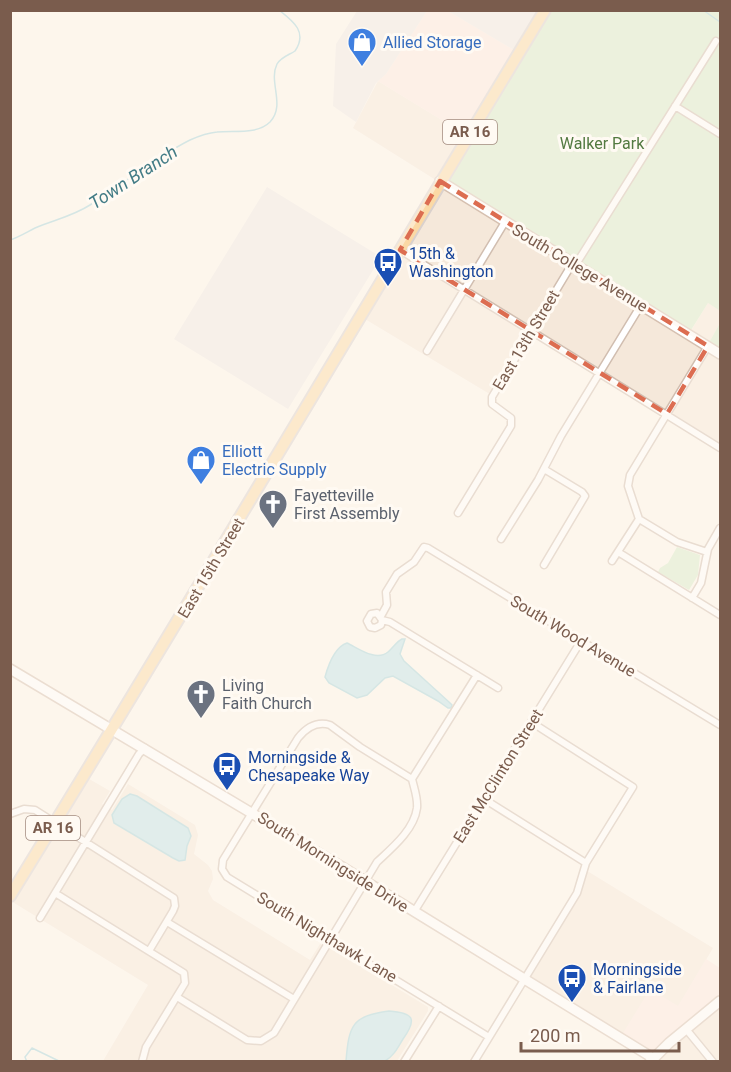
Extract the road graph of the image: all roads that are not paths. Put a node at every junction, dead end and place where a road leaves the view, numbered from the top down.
1 (545, 10) edge
2 (716, 41) dead end
3 (675, 106) junction
4 (720, 134) edge
5 (440, 181) junction
6 (505, 222) junction
7 (400, 250) junction
8 (574, 264) junction
9 (464, 290) junction
10 (641, 305) junction
11 (532, 331) junction
12 (708, 346) junction
13 (427, 351) dead end
14 (720, 354) edge
15 (599, 372) junction
16 (667, 414) junction
17 (720, 448) edge
18 (543, 469) junction
19 (459, 513) dead end
20 (639, 519) junction
21 (720, 528) edge
22 (501, 539) dead end
23 (618, 552) junction
24 (707, 552) junction
25 (612, 561) dead end
26 (544, 565) dead end
27 (692, 598) junction
28 (720, 615) edge
29 (581, 641) junction
30 (10, 669) edge
31 (477, 675) junction
32 (498, 688) dead end
33 (531, 722) junction
34 (720, 725) edge
35 (113, 730) junction
36 (145, 748) junction
37 (412, 779) junction
38 (484, 799) junction
39 (252, 813) junction
40 (10, 814) edge
41 (56, 823) junction
42 (86, 842) junction
43 (586, 863) junction
44 (366, 881) junction
45 (55, 893) junction
46 (10, 896) edge
47 (414, 912) junction
48 (40, 918) dead end
49 (167, 922) junction
50 (330, 940) junction
51 (149, 951) junction
52 (525, 979) junction
53 (177, 997) junction
54 (294, 999) junction
55 (720, 1001) edge
56 (439, 1006) junction
57 (686, 1029) junction
58 (489, 1037) junction
59 (652, 1060) edge
60 (142, 1062) edge
61 (404, 1062) edge
62 (474, 1062) edge
63 (713, 1062) edge

1 - 5 main road, East 15th Street / AR 16
2 - 3 street, East 13th Street
3 - 4 street
3 - 8 street, East 13th Street
5 - 6 street, South College Avenue
5 - 7 main road, East 15th Street / AR 16
6 - 8 street, South College Avenue
6 - 9 street
7 - 9 street
7 - 35 main road, East 15th Street / AR 16
8 - 10 street, South College Avenue
8 - 11 street, East 13th Street
9 - 11 street
9 - 13 street
10 - 12 street, South College Avenue
10 - 15 street
11 - 15 street
11 - 19 street, East 13th Street
12 - 14 street, South College Avenue
12 - 16 street
15 - 16 street
15 - 18 street
16 - 17 street
16 - 20 street
18 - 22 street
18 - 26 street
20 - 23 street
20 - 24 street
21 - 24 street
23 - 25 street
23 - 27 street
24 - 27 street
27 - 28 street
29 - 31 street, South Wood Avenue
29 - 33 street, East McClinton Street
29 - 34 street, South Wood Avenue
30 - 35 street, South Morningside Drive
31 - 32 street
31 - 37 street
33 - 38 street, East McClinton Street
33 - 43 street
35 - 36 street, South Morningside Drive
35 - 41 main road, East 15th Street / AR 16
36 - 39 street, South Morningside Drive
36 - 42 street
37 - 39 street
37 - 44 street
38 - 43 street
38 - 47 street, East McClinton Street
39 - 44 street, South Morningside Drive
39 - 50 street, South Nighthawk Lane
40 - 41 street
41 - 42 street
41 - 46 main road, East 15th Street / AR 16
42 - 45 street
42 - 49 street
43 - 52 street
44 - 47 street, South Morningside Drive
44 - 50 street
45 - 48 street
45 - 51 street
47 - 52 street, South Morningside Drive
49 - 51 street
49 - 54 street
50 - 54 street
50 - 56 street, South Nighthawk Lane
51 - 53 street
52 - 58 street
52 - 59 street, South Morningside Drive
53 - 54 street
53 - 60 street
55 - 57 street
56 - 58 street, South Nighthawk Lane
56 - 61 street
57 - 59 street
57 - 63 street
58 - 62 street

